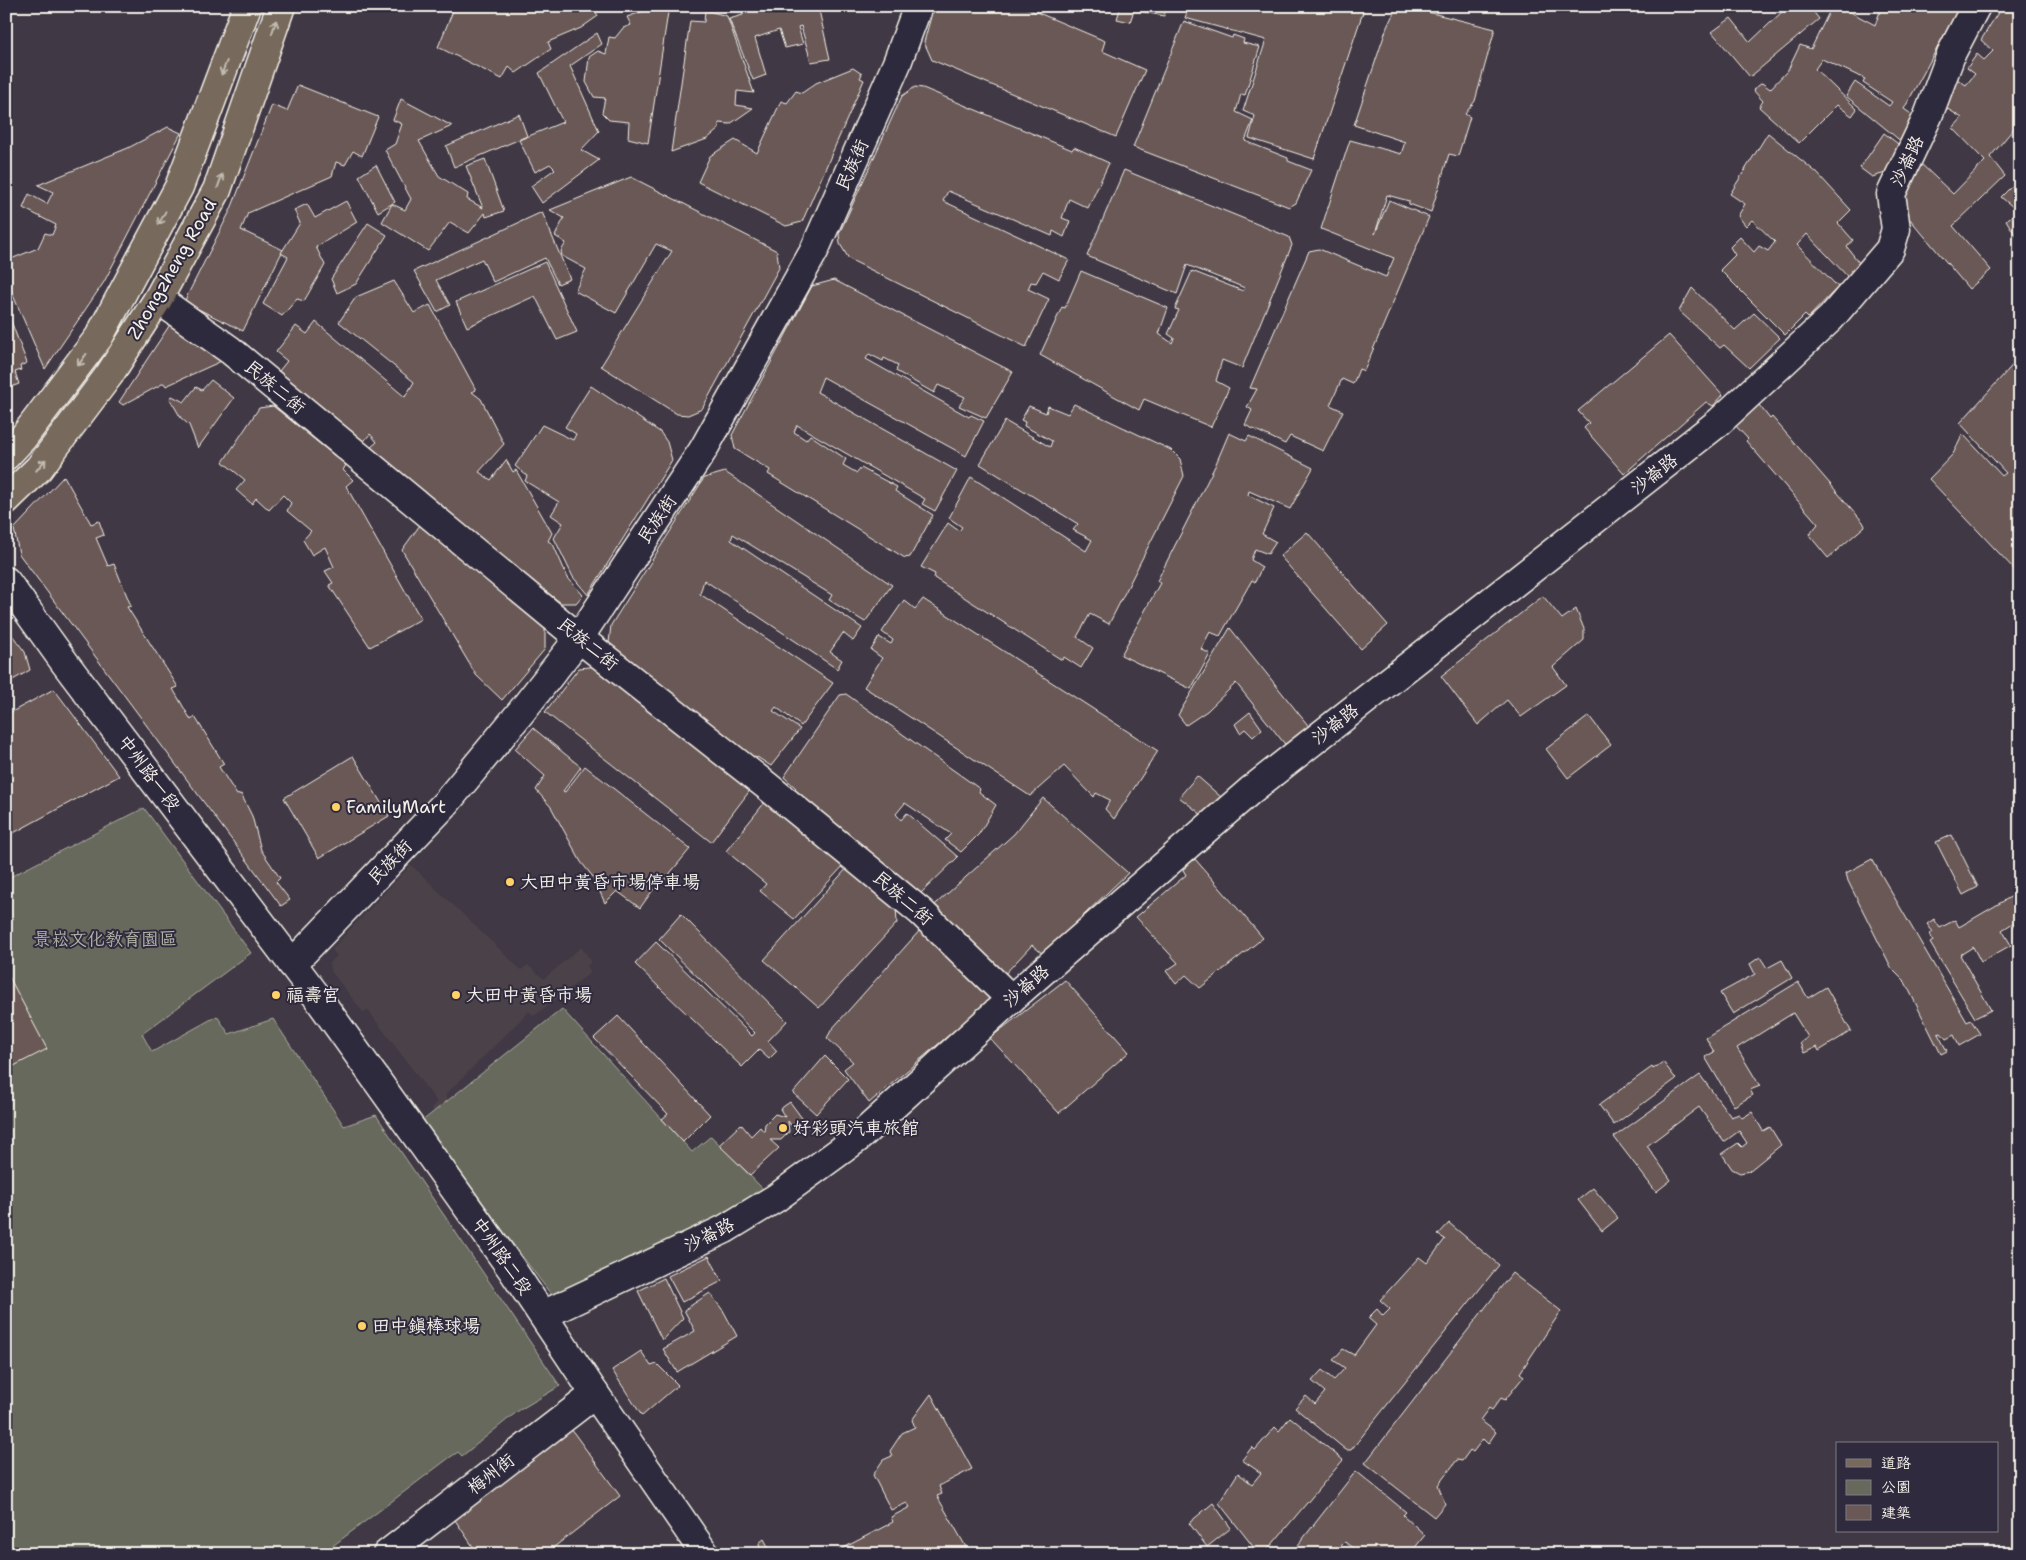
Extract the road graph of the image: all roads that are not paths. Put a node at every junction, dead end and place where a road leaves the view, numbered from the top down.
1 (247, 6) edge
2 (281, 6) edge
3 (918, 6) edge
4 (1976, 6) edge
5 (158, 299) junction
6 (6, 456) edge
7 (6, 500) edge
8 (6, 581) edge
9 (579, 638) junction
10 (292, 964) junction
11 (1011, 999) junction
12 (543, 1315) junction
13 (595, 1394) junction
14 (387, 1554) edge
15 (705, 1554) edge

1 -> 6 main road, Zhongzheng Road
5 -> 2 main road, Zhongzheng Road
3 - 9 street, 民族街
4 - 11 street, 沙崙路
7 -> 5 main road, Zhongzheng Road
5 - 9 street, 民族二街
8 - 10 street, 中州路一段
9 - 10 street, 民族街
9 - 11 street, 民族二街
10 - 12 street, 中州路二段
11 - 12 street, 沙崙路
12 - 13 street, 中州路二段
13 - 14 street, 梅州街
13 - 15 street, 中州路二段

